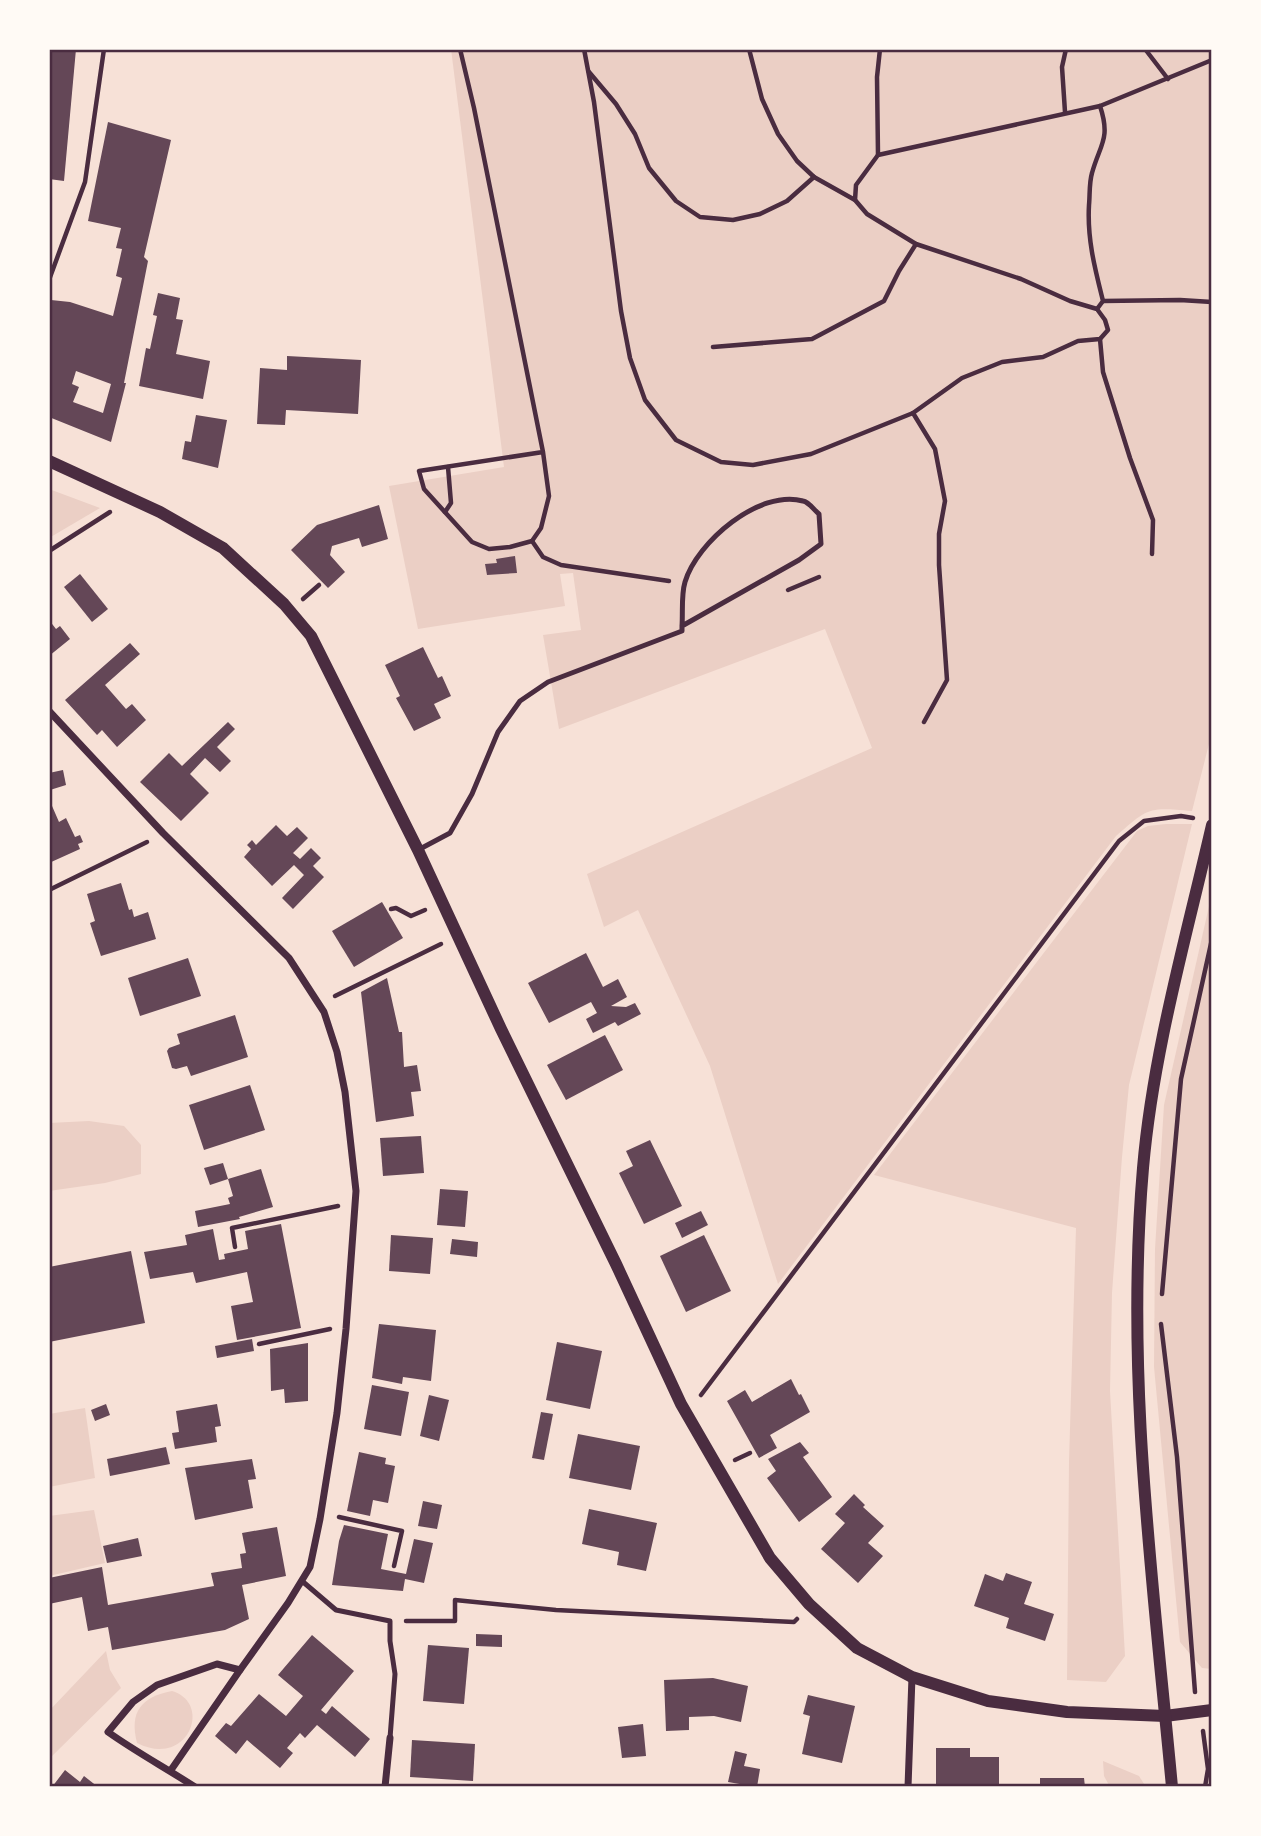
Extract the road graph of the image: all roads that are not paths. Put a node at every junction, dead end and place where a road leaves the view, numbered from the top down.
1 (49, 461) edge
2 (682, 626) junction
3 (49, 711) edge
4 (1207, 822) edge
5 (418, 850) junction
6 (302, 1581) junction
7 (240, 1670) junction
8 (912, 1676) junction
9 (1212, 1710) edge
10 (1165, 1716) junction
11 (390, 1738) joint
12 (171, 1770) junction
13 (195, 1787) edge
14 (385, 1787) edge
15 (908, 1787) edge
16 (1172, 1787) edge

1 - 5 street
2 - 2 lane
2 - 5 lane
3 - 6 street
4 - 10 street
5 - 8 street
6 - 7 street
6 - 11 lane
7 - 12 street
7 - 12 street
8 - 10 street
8 - 15 street
9 - 10 street
10 - 16 street
11 - 14 street
12 - 13 street

